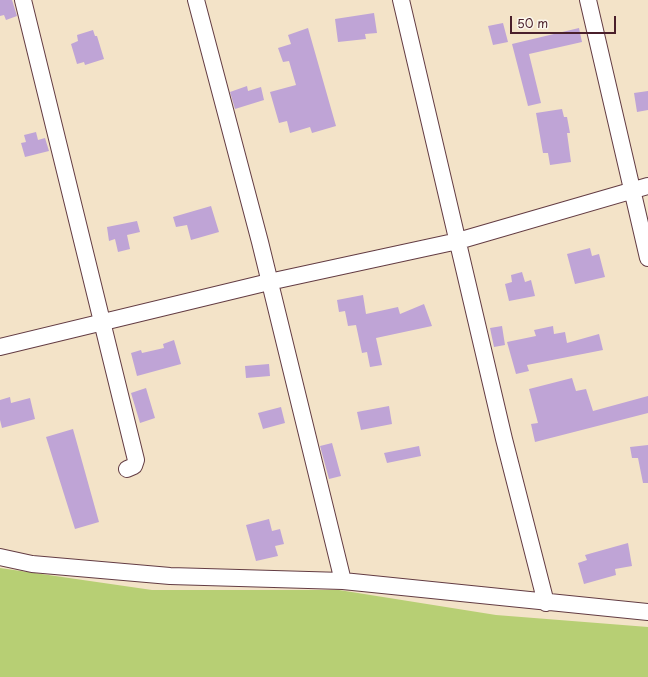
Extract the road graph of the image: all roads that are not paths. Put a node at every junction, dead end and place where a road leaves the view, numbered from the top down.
1 (23, 0) edge
2 (196, 0) edge
3 (401, 0) edge
4 (588, 0) edge
5 (648, 186) edge
6 (631, 191) junction
7 (458, 241) junction
8 (648, 258) edge
9 (269, 282) junction
10 (103, 322) junction
11 (0, 347) edge
12 (127, 469) dead end
13 (0, 557) edge
14 (343, 581) junction
15 (546, 603) junction
16 (648, 612) edge

1 - 10 street
2 - 9 street
3 - 7 street
4 - 6 street
5 - 6 street
6 - 7 street
6 - 8 street
7 - 9 street
7 - 15 street
9 - 10 street
9 - 14 street
10 - 11 street
10 - 12 street
13 - 14 street
14 - 15 street
15 - 16 street

